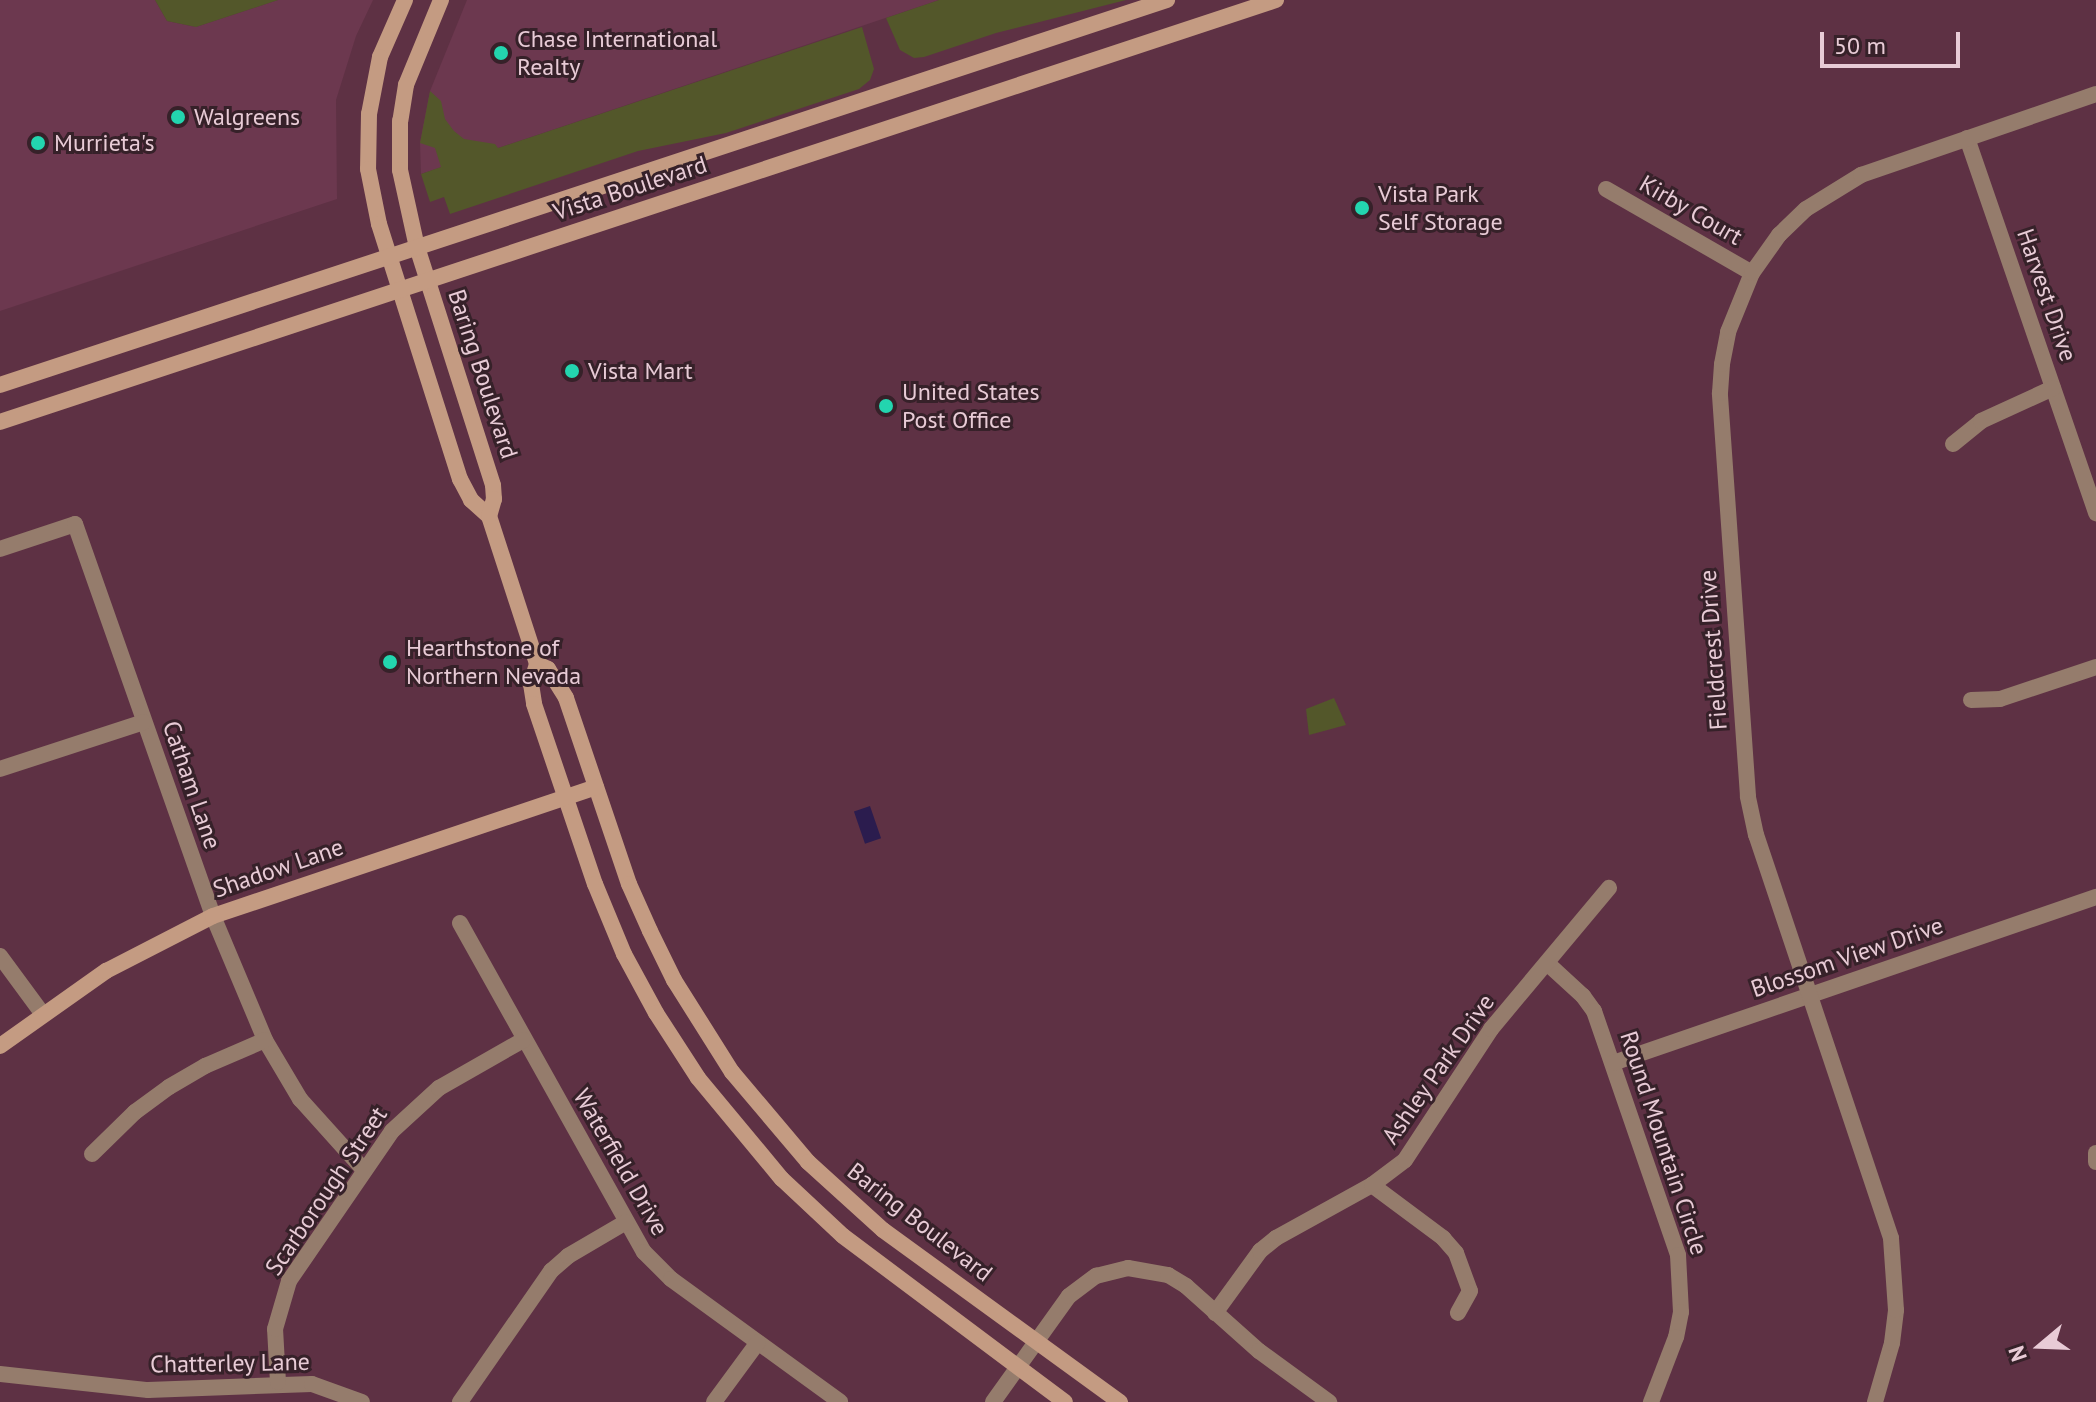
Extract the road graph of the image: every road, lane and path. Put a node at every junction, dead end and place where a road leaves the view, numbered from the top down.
1 (405, 0) edge
2 (441, 0) edge
3 (1167, 0) edge
4 (1276, 0) edge
5 (2096, 94) edge
6 (1967, 138) junction
7 (1606, 189) dead end
8 (417, 247) junction
9 (387, 257) junction
10 (1752, 273) junction
11 (427, 280) junction
12 (397, 290) junction
13 (0, 385) edge
14 (2053, 388) junction
15 (0, 422) edge
16 (1953, 444) dead end
17 (2096, 513) edge
18 (489, 516) junction
19 (0, 549) edge
20 (537, 664) junction
21 (2096, 667) edge
22 (1971, 700) dead end
23 (144, 722) junction
24 (0, 769) edge
25 (596, 787) junction
26 (565, 797) junction
27 (1609, 888) dead end
28 (2096, 897) edge
29 (213, 916) junction
30 (460, 923) dead end
31 (0, 956) edge
32 (1547, 963) junction
33 (1811, 995) junction
34 (42, 1013) junction
35 (265, 1040) junction
36 (523, 1040) junction
37 (0, 1046) edge
38 (1613, 1063) junction
39 (2096, 1153) edge
40 (92, 1154) dead end
41 (2096, 1162) edge
42 (364, 1170) junction
43 (1372, 1185) junction
44 (626, 1222) junction
45 (1215, 1313) junction
46 (1458, 1313) dead end
47 (1037, 1341) junction
48 (758, 1342) junction
49 (1017, 1367) junction
50 (0, 1374) edge
51 (278, 1382) junction
52 (362, 1402) edge
53 (460, 1402) edge
54 (714, 1402) edge
55 (840, 1402) edge
56 (993, 1402) edge
57 (1065, 1402) edge
58 (1120, 1402) edge
59 (1329, 1402) edge
60 (1651, 1402) edge
61 (1875, 1402) edge

1 - 9 main road, Baring Boulevard
2 - 8 main road, Baring Boulevard
3 - 8 main road, Vista Boulevard
4 - 11 main road, Vista Boulevard
5 - 6 street, Fieldcrest Drive
6 - 10 street, Fieldcrest Drive
6 - 14 street, Harvest Drive
7 - 10 street, Kirby Court
8 - 9 main road, Vista Boulevard
8 - 11 main road, Baring Boulevard
9 - 12 main road, Baring Boulevard
9 - 13 main road, Vista Boulevard
10 - 33 street, Fieldcrest Drive
11 - 12 main road, Vista Boulevard
11 - 18 main road, Baring Boulevard
12 - 15 main road, Vista Boulevard
12 - 18 main road, Baring Boulevard
14 - 16 street
14 - 17 street, Harvest Drive
18 - 20 main road, Baring Boulevard
19 - 23 street, Catham Lane
20 - 25 main road, Baring Boulevard
20 - 26 main road, Baring Boulevard
21 - 22 street
23 - 24 street
23 - 29 street, Catham Lane
25 - 26 main road, Shadow Lane
25 - 47 main road, Baring Boulevard
26 - 29 main road, Shadow Lane
26 - 49 main road, Baring Boulevard
27 - 32 street, Ashley Park Drive
28 - 33 street, Blossom View Drive
29 - 34 main road, Shadow Lane
29 - 35 street, Catham Lane
30 - 36 street, Waterfield Drive
31 - 34 street
32 - 38 street, Round Mountain Circle
32 - 43 street, Ashley Park Drive
33 - 38 street, Blossom View Drive
33 - 61 street, Fieldcrest Drive
34 - 37 main road, Shadow Lane
35 - 40 street
35 - 42 street, Catham Lane
36 - 42 street, Scarborough Street
36 - 44 street, Waterfield Drive
38 - 60 street, Round Mountain Circle
39 - 41 street
42 - 51 street, Scarborough Street
43 - 45 street, Ashley Park Drive
43 - 46 street
44 - 48 street, Waterfield Drive
44 - 53 street
45 - 47 street
45 - 59 street
47 - 49 street
47 - 58 main road, Baring Boulevard
48 - 54 street
48 - 55 street, Waterfield Drive
49 - 56 street
49 - 57 main road, Baring Boulevard
50 - 51 street, Chatterley Lane
51 - 52 street, Chatterley Lane

